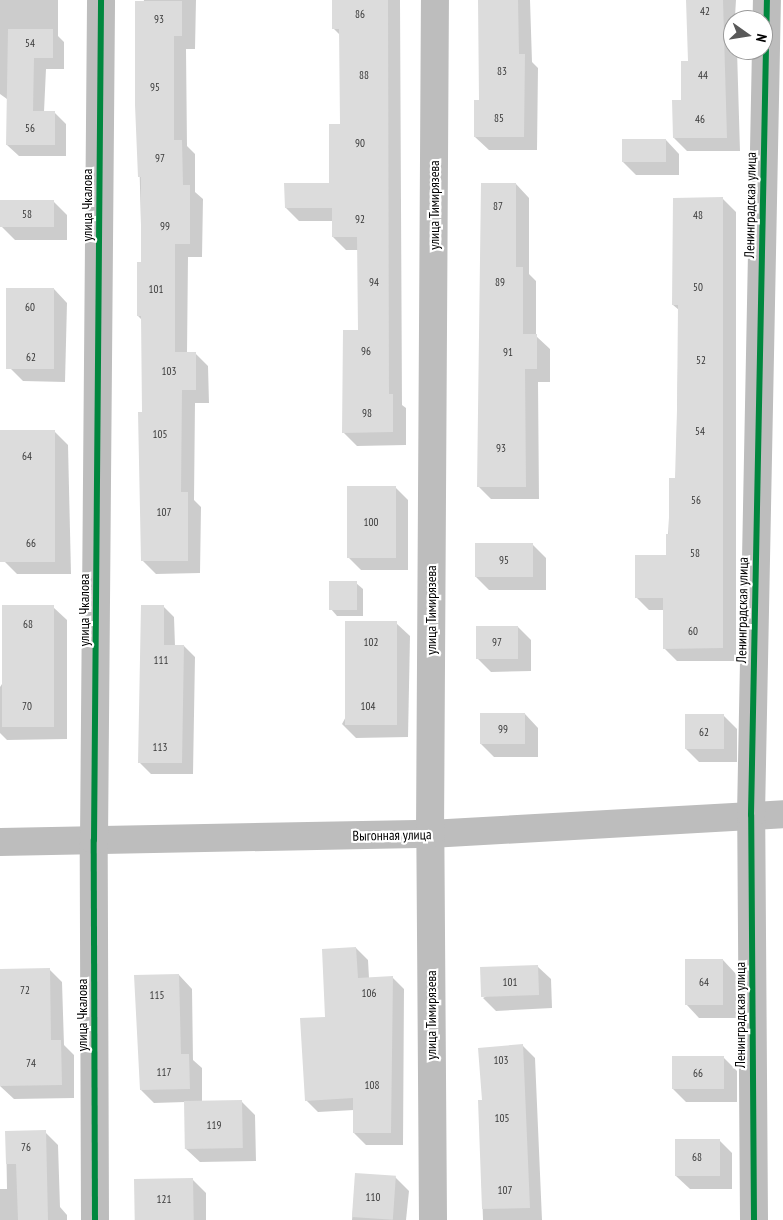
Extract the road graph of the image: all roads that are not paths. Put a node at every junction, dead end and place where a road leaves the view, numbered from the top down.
1 (101, 0) edge
2 (435, 0) edge
3 (767, 0) edge
4 (783, 814) edge
5 (751, 816) junction
6 (430, 834) junction
7 (94, 840) junction
8 (0, 842) edge
9 (95, 1220) edge
10 (433, 1220) edge
11 (754, 1220) edge

1 - 7 street, улица Чкалова
2 - 6 street, улица Тимирязева
3 - 5 street, Ленинградская улица
4 - 5 street, Выгонная улица
5 - 6 street, Выгонная улица
5 - 11 street, Ленинградская улица
6 - 7 street, Выгонная улица
6 - 10 street, улица Тимирязева
7 - 8 street, Выгонная улица
7 - 9 street, улица Чкалова

